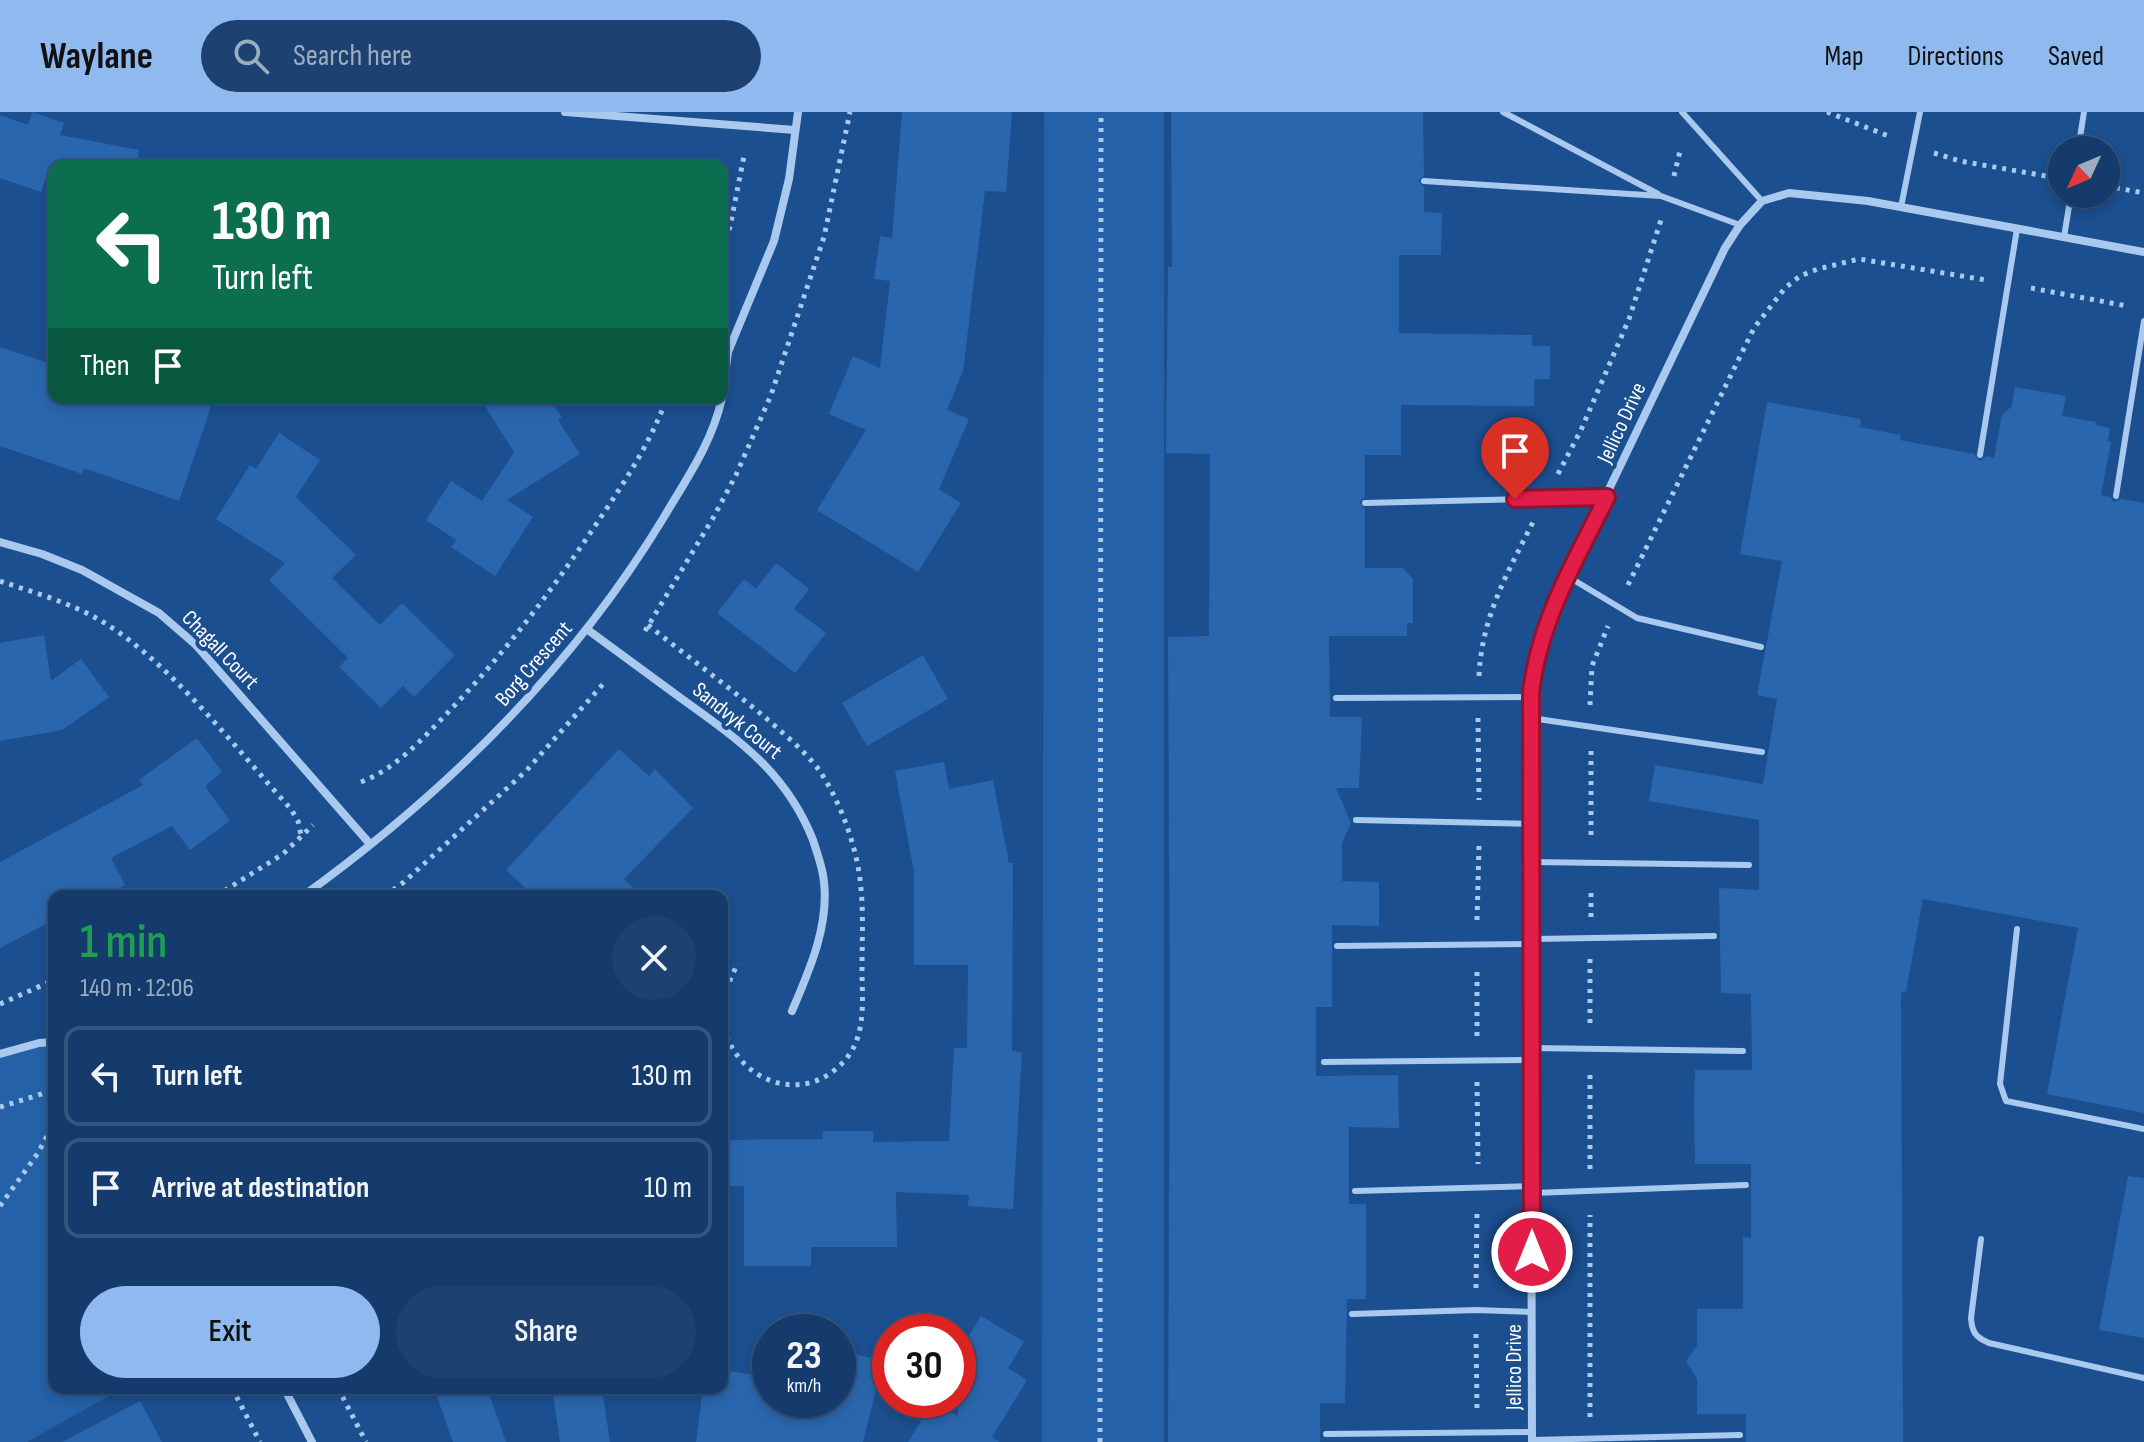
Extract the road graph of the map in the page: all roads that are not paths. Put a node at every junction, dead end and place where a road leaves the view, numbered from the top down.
1 (565, 112) edge
2 (798, 112) edge
3 (1503, 112) edge
4 (1682, 112) edge
5 (1920, 112) edge
6 (2084, 112) edge
7 (795, 130) junction
8 (2080, 136) edge
9 (1424, 181) dead end
10 (1661, 196) junction
11 (1762, 201) junction
12 (1901, 207) junction
13 (2069, 208) edge
14 (1740, 225) junction
15 (2017, 229) junction
16 (2064, 237) junction
17 (2144, 251) edge
18 (2144, 321) edge
19 (728, 352) edge
20 (720, 404) edge
21 (1980, 455) dead end
22 (2116, 496) dead end
23 (1607, 497) junction
24 (1365, 503) dead end
25 (0, 542) edge
26 (1567, 576) junction
27 (588, 630) junction
28 (1761, 647) dead end
29 (1530, 697) junction
30 (1336, 698) dead end
31 (1531, 718) junction
32 (1762, 752) dead end
33 (1356, 820) dead end
34 (1532, 824) junction
35 (370, 844) junction
36 (1532, 862) junction
37 (1749, 865) dead end
38 (311, 890) edge
39 (2017, 929) dead end
40 (1714, 936) dead end
41 (1532, 942) junction
42 (1337, 946) dead end
43 (792, 1011) dead end
44 (48, 1043) edge
45 (1532, 1048) junction
46 (1743, 1051) dead end
47 (0, 1054) edge
48 (1532, 1060) junction
49 (1324, 1062) dead end
50 (2144, 1129) edge
51 (1746, 1185) dead end
52 (1532, 1190) junction
53 (1355, 1191) dead end
54 (1981, 1239) dead end
55 (1532, 1312) junction
56 (1352, 1314) dead end
57 (2144, 1378) edge
58 (287, 1394) edge
59 (1326, 1434) dead end
60 (1740, 1435) dead end
61 (1532, 1438) edge
62 (312, 1442) edge

1 - 7 street
2 - 7 street, Borg Crescent
3 - 10 lane
4 - 11 lane
5 - 12 lane
6 - 8 lane
7 - 19 street, Borg Crescent
9 - 10 lane
10 - 14 lane
11 - 12 street
11 - 14 street, Jellico Drive
12 - 15 street
13 - 16 lane
14 - 23 street, Jellico Drive
15 - 16 street
15 - 21 lane
16 - 17 street
18 - 22 lane
20 - 27 street, Borg Crescent
23 - 24 lane
23 - 26 street, Jellico Drive
25 - 35 street, Chagall Court
26 - 28 lane
26 - 29 street, Jellico Drive
27 - 35 street, Borg Crescent
27 - 43 street, Sandvyk Court
29 - 30 lane
29 - 31 street, Jellico Drive
31 - 32 lane
31 - 34 street, Jellico Drive
33 - 34 lane
34 - 36 street, Jellico Drive
35 - 38 street, Borg Crescent
36 - 37 lane
36 - 41 street, Jellico Drive
39 - 50 lane
40 - 41 lane
41 - 42 lane
41 - 45 street, Jellico Drive
44 - 47 street
45 - 46 lane
45 - 48 street, Jellico Drive
48 - 49 lane
48 - 52 street, Jellico Drive
51 - 52 lane
52 - 53 lane
52 - 55 street, Jellico Drive
54 - 57 lane
55 - 56 lane
55 - 61 street, Jellico Drive
58 - 62 street
59 - 61 lane
60 - 61 lane

